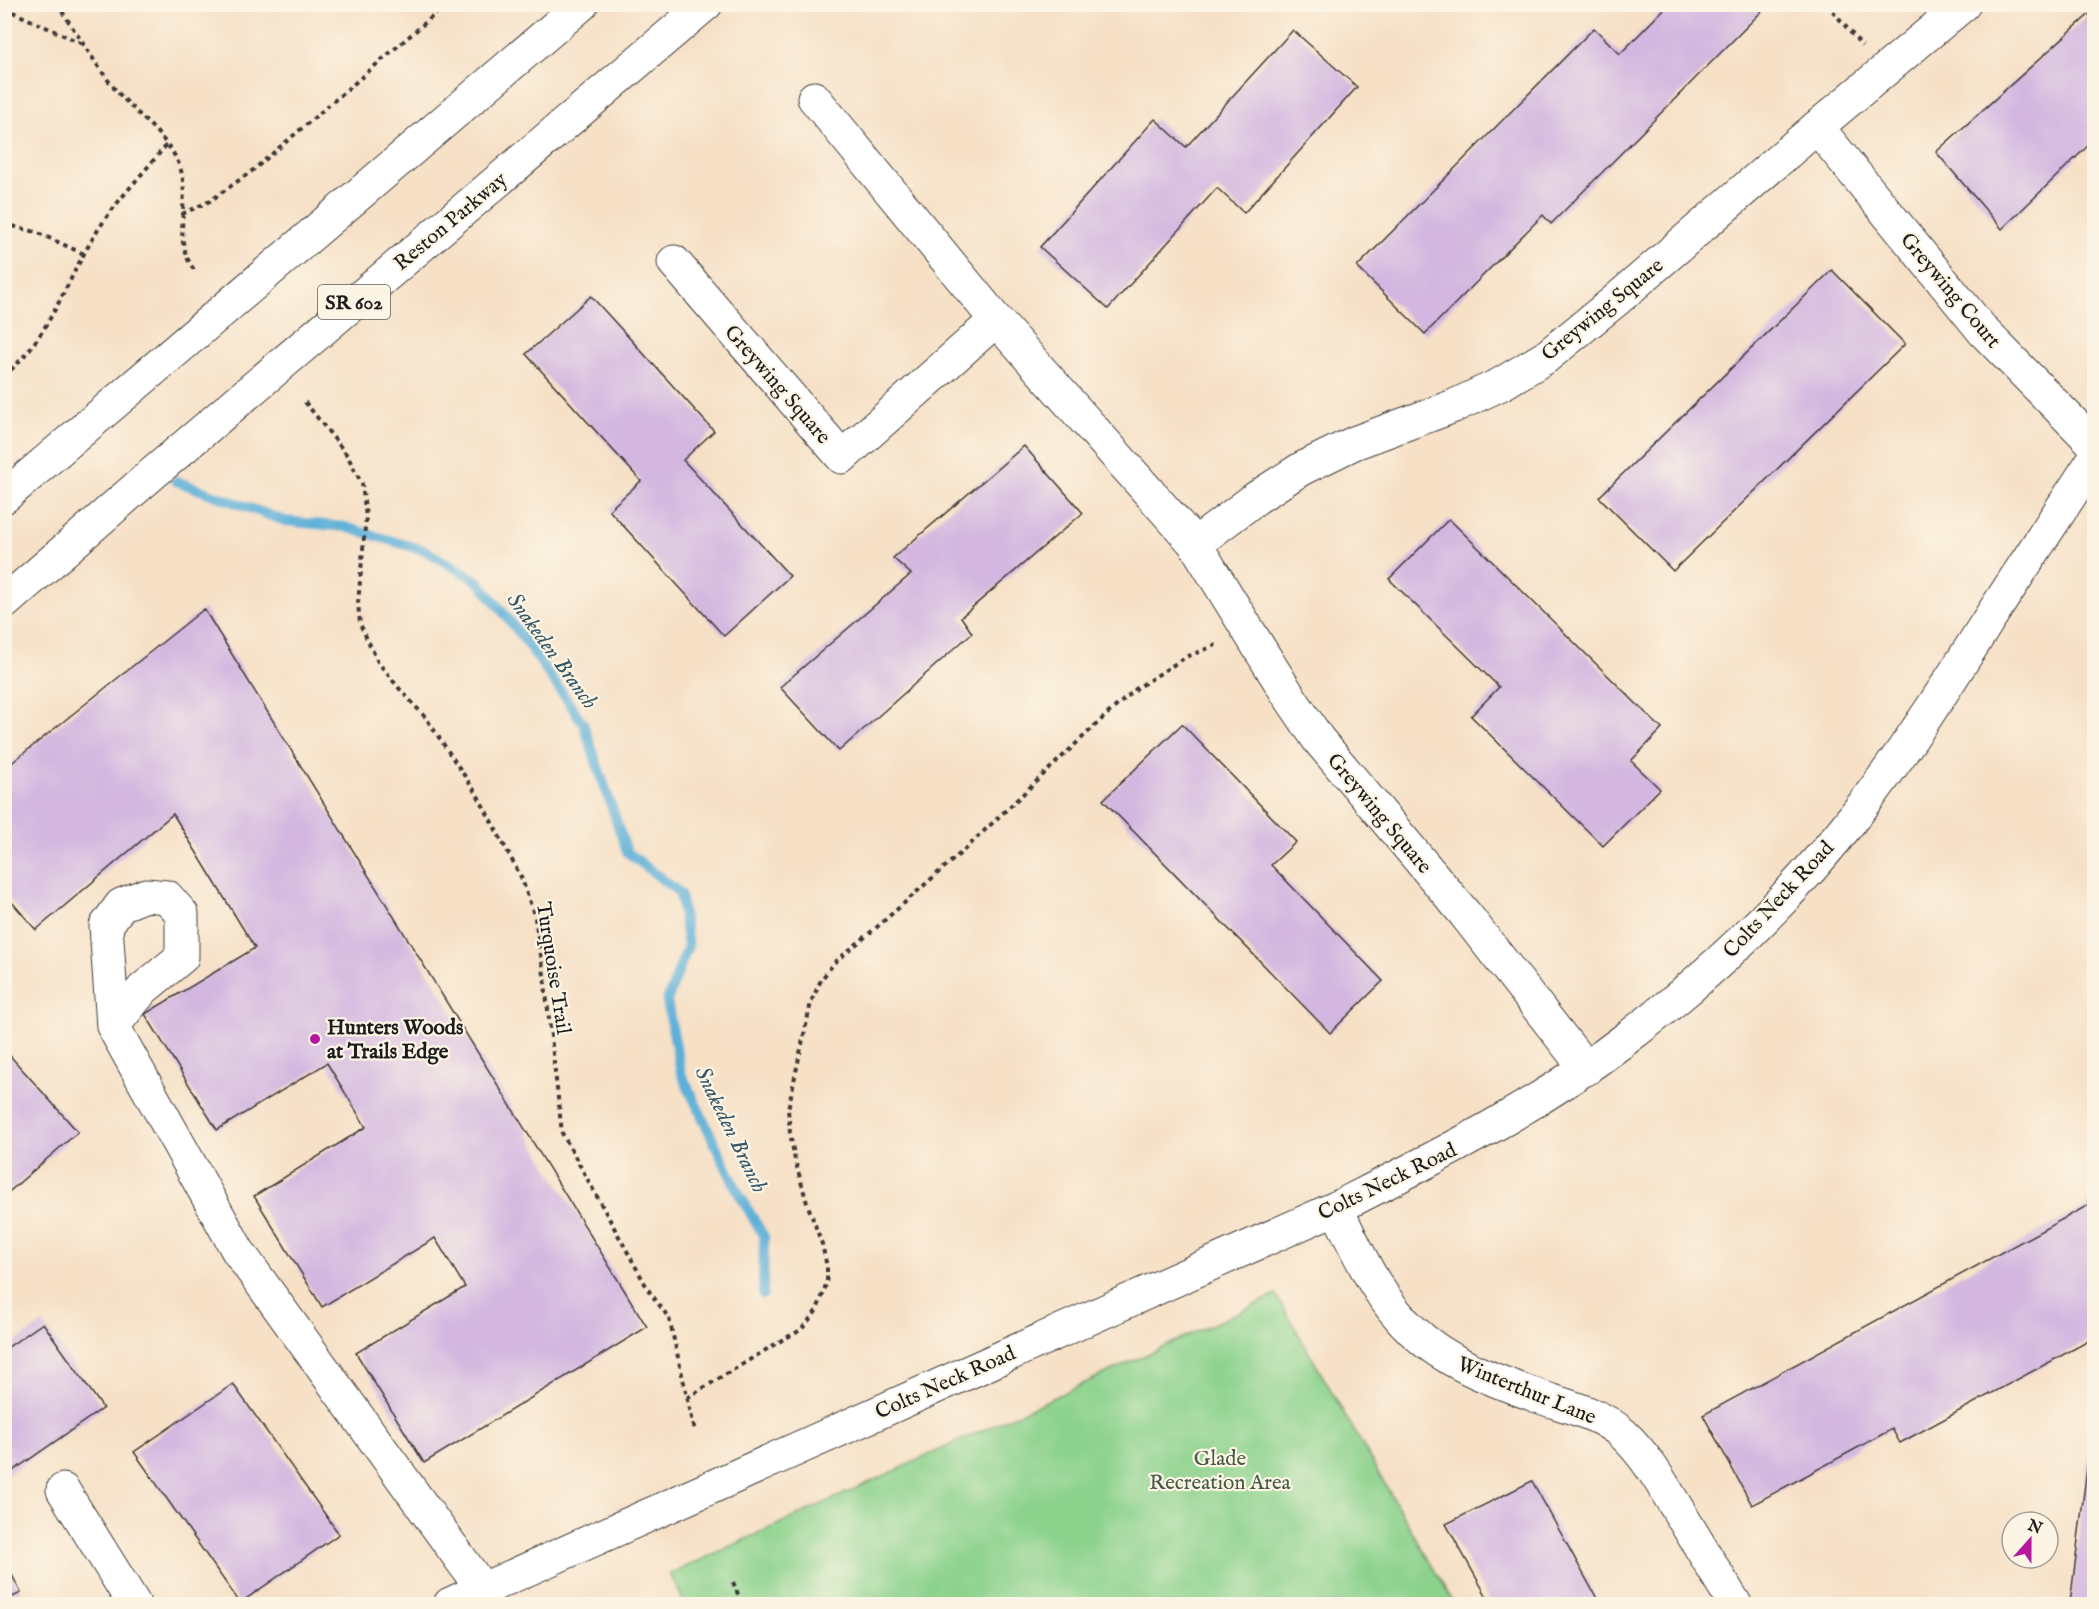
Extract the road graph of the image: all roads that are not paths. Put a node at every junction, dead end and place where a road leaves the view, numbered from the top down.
1 (582, 4) edge
2 (706, 4) edge
3 (1964, 4) edge
4 (814, 98) dead end
5 (1817, 127) junction
6 (674, 262) dead end
7 (996, 320) junction
8 (2094, 444) edge
9 (2094, 459) edge
10 (4, 497) edge
11 (1195, 544) junction
12 (4, 603) edge
13 (112, 1026) dead end
14 (1586, 1068) junction
15 (1336, 1208) junction
16 (63, 1490) dead end
17 (483, 1590) junction
18 (134, 1605) edge
19 (450, 1605) edge
20 (1735, 1605) edge

1 - 10 street
2 - 12 street, Reston Parkway / SR 602
3 - 5 street, Greywing Square
4 - 7 street, Greywing Square
5 - 8 street, Greywing Court
5 - 11 street, Greywing Square
6 - 7 street, Greywing Square
7 - 11 street, Greywing Square
9 - 14 street, Colts Neck Road
11 - 14 street, Greywing Square
13 - 17 street
14 - 15 street, Colts Neck Road
15 - 17 street, Colts Neck Road
15 - 20 street, Winterthur Lane
16 - 18 street
17 - 19 street, Colts Neck Road

